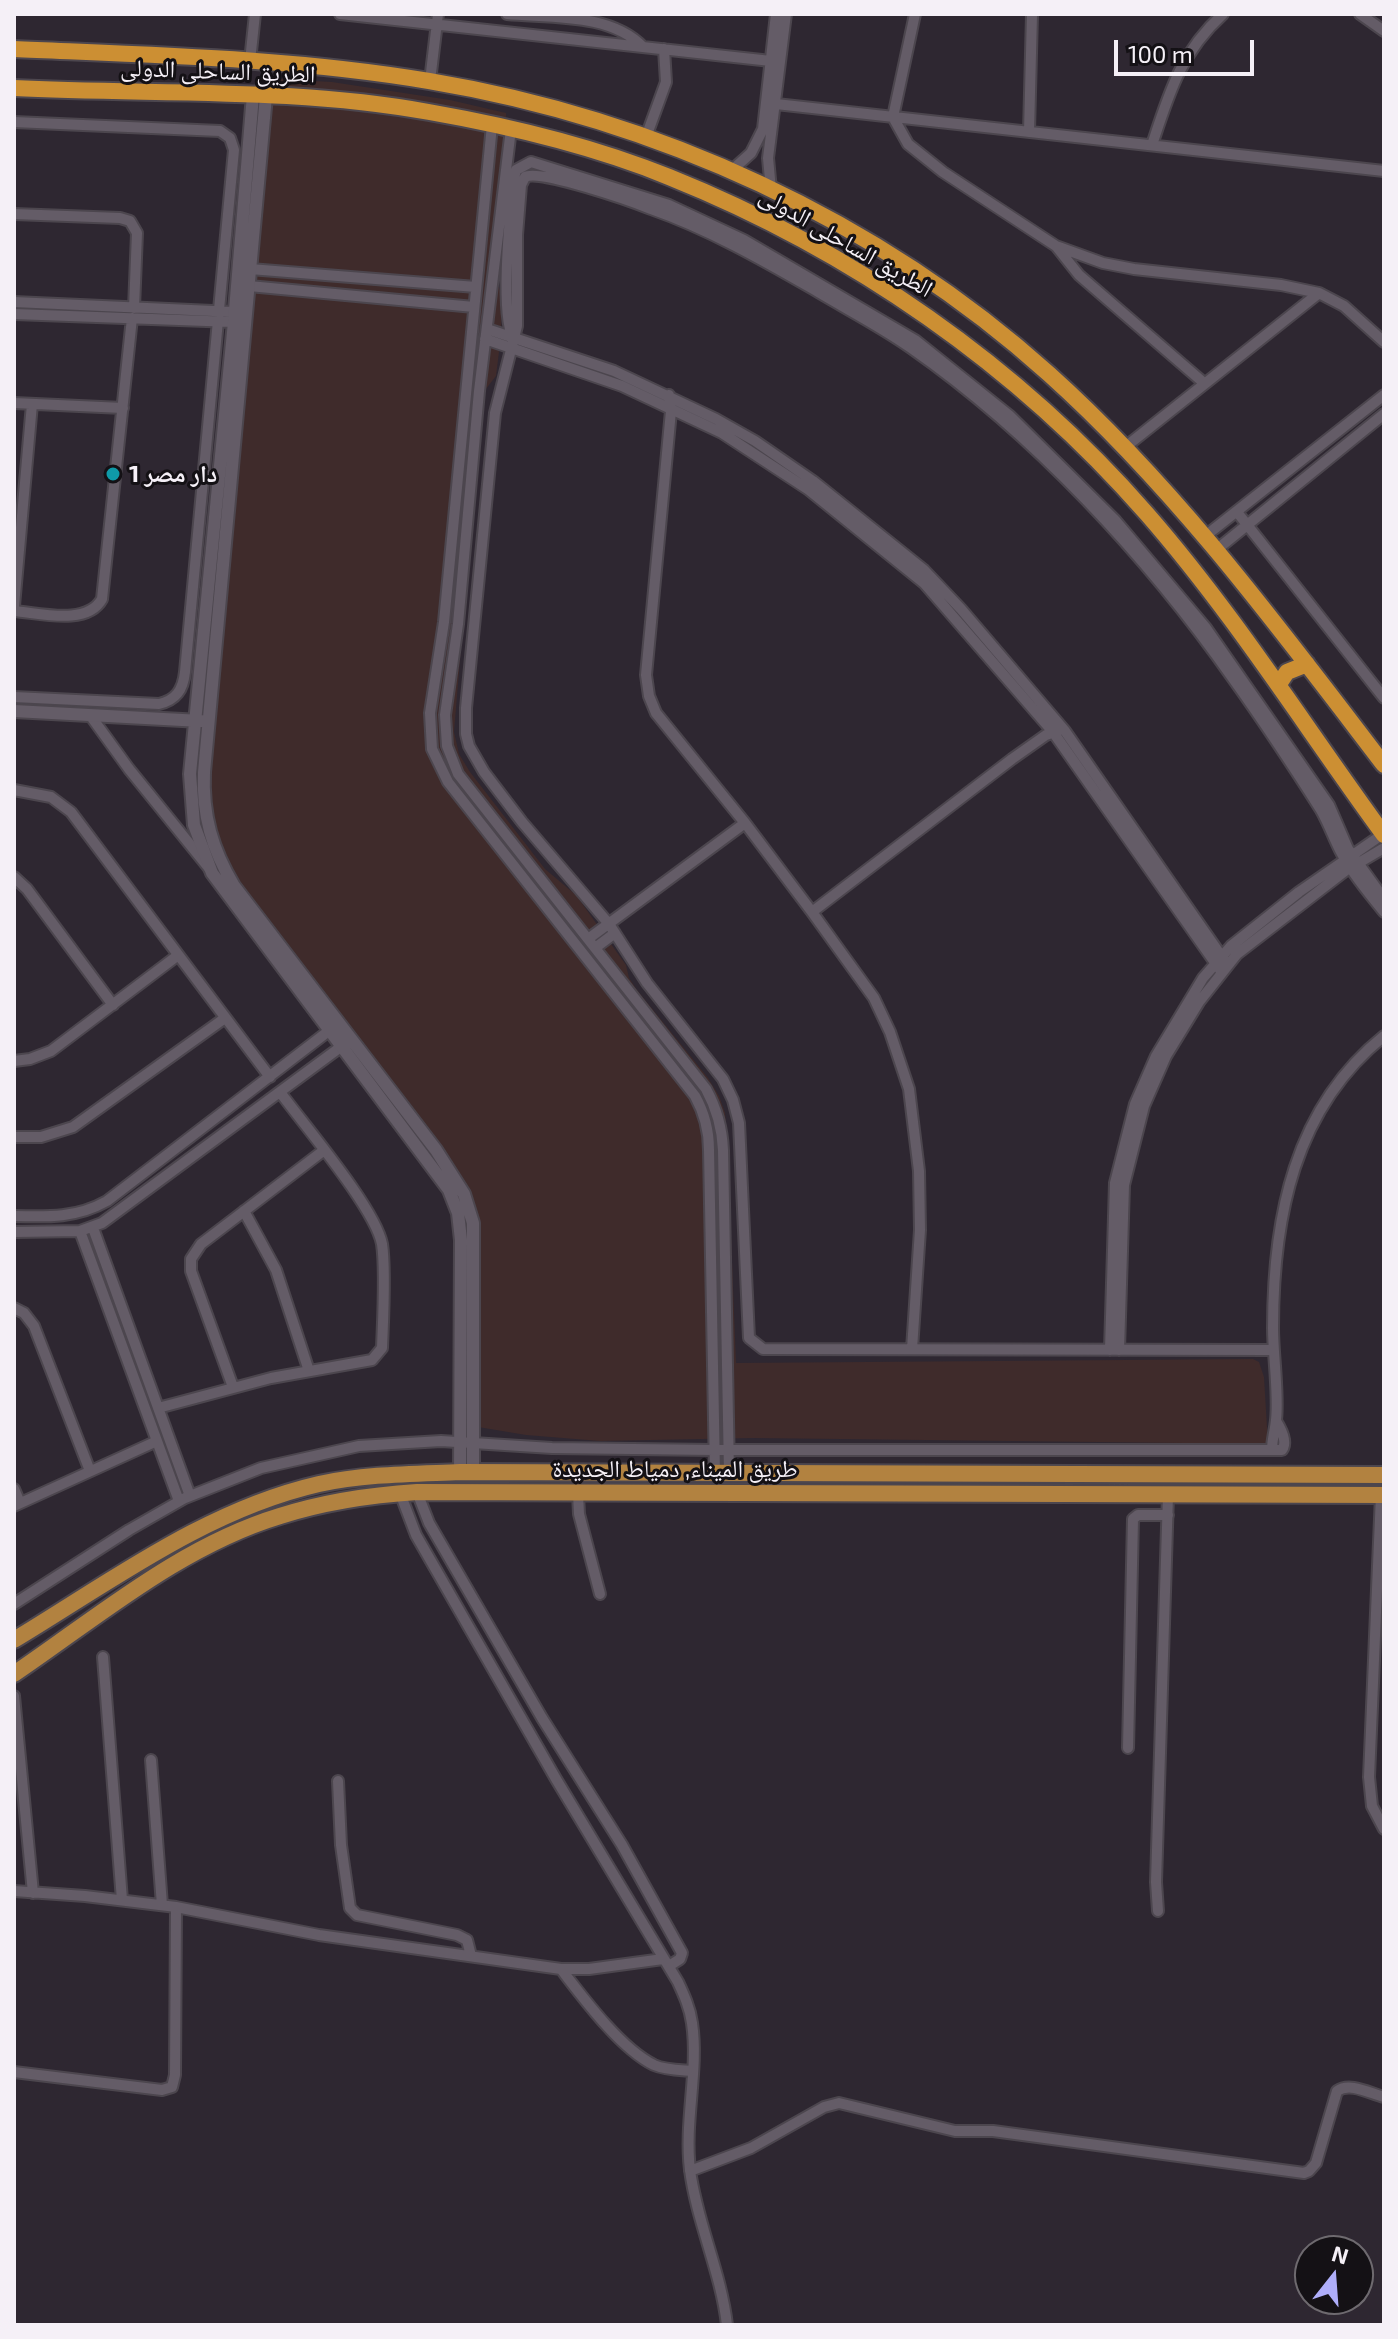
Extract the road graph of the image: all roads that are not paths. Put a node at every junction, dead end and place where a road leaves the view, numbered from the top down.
1 (255, 14) edge
2 (340, 14) edge
3 (507, 14) edge
4 (776, 14) edge
5 (786, 14) edge
6 (915, 14) edge
7 (1032, 14) edge
8 (1360, 14) edge
9 (1219, 15) edge
10 (574, 17) edge
11 (438, 18) edge
12 (1384, 31) edge
13 (643, 47) junction
14 (14, 49) edge
15 (664, 49) junction
16 (250, 61) junction
17 (771, 61) junction
18 (430, 81) junction
19 (14, 88) edge
20 (259, 95) junction
21 (776, 104) junction
22 (893, 117) junction
23 (14, 122) edge
24 (492, 125) junction
25 (511, 129) junction
26 (1029, 132) junction
27 (646, 137) junction
28 (1152, 145) junction
29 (520, 166) junction
30 (731, 171) junction
31 (1384, 171) edge
32 (528, 175) junction
33 (771, 190) junction
34 (14, 214) edge
35 (1056, 246) junction
36 (250, 269) junction
37 (478, 275) junction
38 (492, 278) junction
39 (249, 286) junction
40 (476, 287) junction
41 (1319, 293) junction
42 (14, 302) edge
43 (474, 307) junction
44 (133, 313) junction
45 (14, 314) edge
46 (218, 316) junction
47 (234, 317) junction
48 (486, 334) junction
49 (512, 342) junction
50 (1384, 342) edge
51 (468, 372) junction
52 (481, 372) junction
53 (1204, 383) junction
54 (1384, 395) edge
55 (670, 401) junction
56 (14, 403) edge
57 (32, 404) junction
58 (123, 408) junction
59 (1384, 414) edge
60 (1124, 448) junction
61 (1237, 512) junction
62 (1246, 525) junction
63 (1204, 537) junction
64 (1215, 551) junction
65 (14, 609) edge
66 (1287, 639) junction
67 (1261, 658) junction
68 (1307, 664) junction
69 (1279, 684) junction
70 (14, 697) edge
71 (1384, 698) edge
72 (14, 711) edge
73 (90, 715) junction
74 (202, 721) junction
75 (1065, 731) junction
76 (1053, 732) junction
77 (1384, 765) edge
78 (14, 790) edge
79 (745, 823) junction
80 (1384, 834) edge
81 (1384, 848) edge
82 (1351, 862) junction
83 (212, 873) junction
84 (14, 877) edge
85 (1384, 899) edge
86 (812, 912) junction
87 (1384, 912) edge
88 (612, 928) junction
89 (592, 944) junction
90 (177, 956) junction
91 (1221, 963) junction
92 (113, 1005) junction
93 (225, 1018) junction
94 (330, 1030) junction
95 (1384, 1036) edge
96 (342, 1046) junction
97 (14, 1061) edge
98 (270, 1077) junction
99 (381, 1088) junction
100 (280, 1092) junction
101 (14, 1137) edge
102 (323, 1151) junction
103 (244, 1211) junction
104 (14, 1216) edge
105 (93, 1228) junction
106 (80, 1231) junction
107 (14, 1232) edge
108 (14, 1308) edge
109 (912, 1349) junction
110 (1114, 1350) junction
111 (1273, 1350) junction
112 (309, 1371) junction
113 (233, 1387) junction
114 (158, 1408) junction
115 (157, 1441) junction
116 (467, 1442) junction
117 (714, 1450) junction
118 (727, 1450) junction
119 (90, 1471) junction
120 (466, 1472) junction
121 (722, 1473) junction
122 (826, 1473) junction
123 (845, 1473) junction
124 (1384, 1475) edge
125 (14, 1489) edge
126 (409, 1492) junction
127 (578, 1494) junction
128 (826, 1494) junction
129 (845, 1494) junction
130 (1168, 1495) junction
131 (1382, 1495) edge
132 (184, 1499) junction
133 (17, 1504) edge
134 (1168, 1515) junction
135 (1382, 1516) edge
136 (600, 1594) dead end
137 (14, 1604) edge
138 (14, 1640) edge
139 (103, 1657) dead end
140 (14, 1674) edge
141 (14, 1696) edge
142 (1128, 1748) dead end
143 (151, 1760) dead end
144 (338, 1781) dead end
145 (1384, 1829) edge
146 (14, 1891) edge
147 (33, 1893) junction
148 (122, 1900) junction
149 (162, 1905) junction
150 (176, 1907) junction
151 (1158, 1911) dead end
152 (385, 1921) junction
153 (384, 1943) junction
154 (471, 1956) junction
155 (666, 1962) junction
156 (561, 1969) junction
157 (692, 2071) junction
158 (14, 2072) edge
159 (1384, 2097) edge
160 (690, 2171) junction
161 (727, 2325) edge

1 - 16 street
2 - 11 street
3 - 10 street
4 - 17 street
5 - 21 street
6 - 22 street
7 - 26 street
8 - 12 street
9 - 28 street
10 - 13 street
11 - 13 street
11 - 18 street
13 - 15 street
14 - 16 highway, الطريق الساحلى الدولى
15 - 17 street
15 - 27 street
16 - 18 highway, الطريق الساحلى الدولى
17 - 30 street
18 - 27 highway, الطريق الساحلى الدولى
19 - 20 highway, الطريق الساحلى الدولى
20 - 24 highway, الطريق الساحلى الدولى
20 - 36 street
20 - 47 street
21 - 22 street
21 - 33 street
22 - 26 street
22 - 35 street
23 - 46 street
24 - 25 highway, الطريق الساحلى الدولى
24 - 37 street
25 - 38 street
25 - 67 highway, الطريق الساحلى الدولى
26 - 28 street
27 - 30 highway, الطريق الساحلى الدولى
28 - 31 street
29 - 32 street
29 - 49 street
29 - 82 street
30 - 33 highway, الطريق الساحلى الدولى
32 - 49 street
32 - 82 street
33 - 60 highway, الطريق الساحلى الدولى
34 - 44 street
35 - 41 street
35 - 53 street
36 - 39 street
36 - 40 street
37 - 38 street
37 - 40 street
38 - 48 street
39 - 43 street
39 - 74 street
40 - 43 street
41 - 50 street
41 - 53 street
42 - 44 street
43 - 51 street
44 - 45 street
44 - 46 street
44 - 58 street
46 - 47 street
46 - 70 street
47 - 74 street
48 - 49 street
48 - 52 street
49 - 55 street
49 - 88 street
51 - 52 street
51 - 117 street
52 - 89 street
53 - 60 street
54 - 61 street
55 - 75 street
55 - 76 street
55 - 79 street
56 - 57 street
57 - 58 street
57 - 65 street
58 - 65 street
59 - 62 street
60 - 63 highway, الطريق الساحلى الدولى
61 - 62 street
61 - 63 street
62 - 64 street
62 - 71 street
63 - 64 highway, الطريق الساحلى الدولى
64 - 66 highway, الطريق الساحلى الدولى
66 - 67 highway
66 - 68 highway, الطريق الساحلى الدولى
67 - 69 highway, الطريق الساحلى الدولى
68 - 69 highway
68 - 77 highway, الطريق الساحلى الدولى
69 - 80 highway, الطريق الساحلى الدولى
72 - 73 street
73 - 74 street
73 - 83 street
74 - 83 street
74 - 99 street
75 - 76 street
75 - 91 street
76 - 86 street
76 - 91 street
78 - 90 street
79 - 86 street
79 - 88 street
80 - 82 street
81 - 82 street
82 - 85 street
82 - 87 street
82 - 91 street
83 - 94 street
84 - 92 street
86 - 109 street
88 - 89 street
88 - 109 street
89 - 118 street
90 - 92 street
90 - 93 street
91 - 110 street
92 - 97 street
93 - 98 street
93 - 101 street
94 - 96 street
94 - 98 street
95 - 111 street
96 - 99 street
96 - 100 street
98 - 104 street
99 - 116 street
100 - 102 street
100 - 105 street
102 - 103 street
102 - 112 street
103 - 112 street
103 - 113 street
105 - 106 street
105 - 114 street
106 - 107 street
106 - 115 street
108 - 119 street
109 - 110 street
110 - 111 street
111 - 118 street
112 - 113 street
113 - 114 street
114 - 132 street
115 - 119 street
115 - 132 street
116 - 117 street
116 - 120 street
116 - 132 street
117 - 118 street
117 - 121 street
118 - 121 street
119 - 133 street
120 - 121 main road, طريق الميناء, دمياط الجديدة
120 - 138 main road, طريق الميناء, دمياط الجديدة
121 - 122 main road, طريق الميناء, دمياط الجديدة
122 - 123 main road, طريق الميناء, دمياط الجديدة
122 - 128 main road
123 - 124 main road, طريق الميناء, دمياط الجديدة
123 - 129 main road
125 - 133 street
126 - 127 main road, طريق الميناء, دمياط الجديدة
126 - 140 main road, طريق الميناء, دمياط الجديدة
126 - 155 street
126 - 155 street
127 - 128 main road, طريق الميناء, دمياط الجديدة
127 - 136 street
128 - 129 main road, طريق الميناء, دمياط الجديدة
129 - 130 main road, طريق الميناء, دمياط الجديدة
130 - 131 main road, طريق الميناء, دمياط الجديدة
130 - 134 street
131 - 135 street
132 - 137 street
134 - 142 street
134 - 151 street
135 - 145 street
139 - 148 street
141 - 147 street
143 - 149 street
144 - 152 street
146 - 147 street
147 - 148 street
148 - 149 street
149 - 150 street
150 - 153 street
150 - 158 street
152 - 153 street
152 - 154 street
153 - 154 street
154 - 156 street
155 - 156 street
155 - 157 street
156 - 157 street
157 - 160 street
159 - 160 street
160 - 161 street

